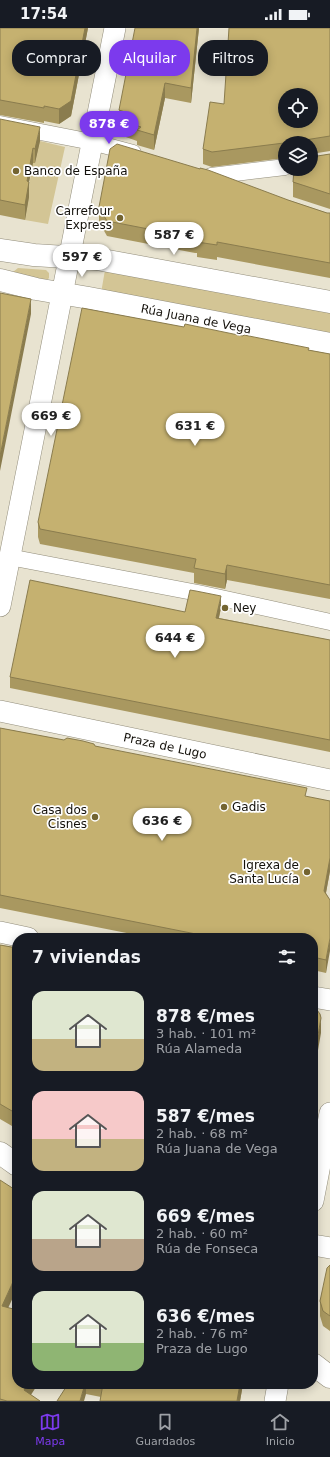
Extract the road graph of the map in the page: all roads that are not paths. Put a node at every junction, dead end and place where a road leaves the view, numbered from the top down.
1 (115, 28) edge
2 (0, 124) edge
3 (92, 142) junction
4 (145, 157) edge
5 (278, 168) edge
6 (240, 187) edge
7 (4, 253) edge
8 (70, 256) junction
9 (0, 280) edge
10 (62, 293) junction
11 (330, 302) edge
12 (330, 344) edge
13 (5, 568) edge
14 (0, 606) edge
15 (330, 622) edge
16 (0, 711) edge
17 (330, 780) edge
18 (0, 932) edge
19 (12, 935) edge
20 (318, 998) edge
21 (330, 1000) edge
22 (330, 1113) edge
23 (0, 1153) edge
24 (12, 1161) edge
25 (318, 1176) edge
26 (318, 1246) edge
27 (330, 1248) edge
28 (318, 1368) edge
29 (330, 1377) edge
30 (277, 1389) edge
31 (275, 1401) edge

1 - 3 street
2 - 3 street
3 - 4 street
3 - 8 street
5 - 6 street
7 - 8 main road
8 - 10 street
8 - 11 main road
9 - 10 main road, Rúa Juana de Vega
10 - 12 main road, Rúa Juana de Vega
10 - 13 street
13 - 14 street
13 - 15 street
16 - 17 street, Praza de Lugo
18 - 19 street
20 - 21 street
22 - 25 street
23 - 24 main road
26 - 27 street
28 - 29 main road
30 - 31 street

